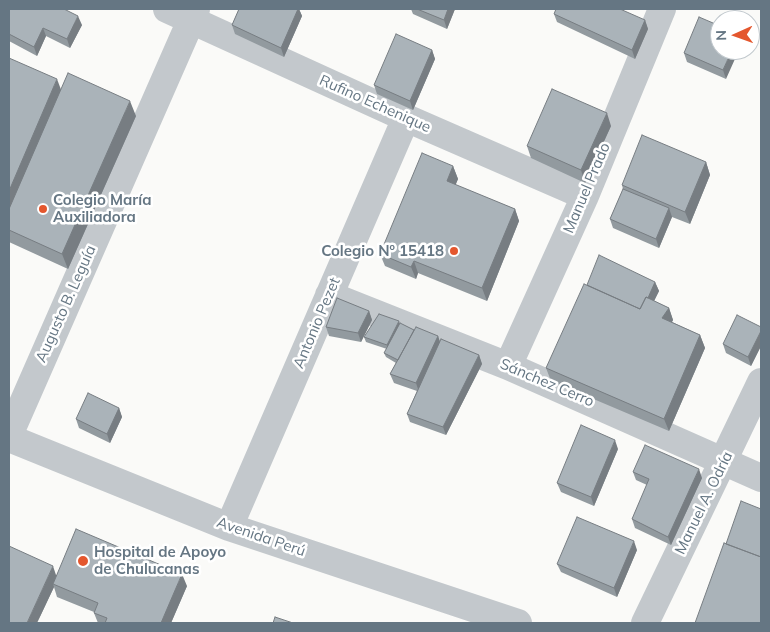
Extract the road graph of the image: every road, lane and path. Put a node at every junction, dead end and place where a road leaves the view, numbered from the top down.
1 (167, 9) edge
2 (662, 9) edge
3 (194, 14) edge
4 (406, 118) junction
5 (585, 196) junction
6 (330, 294) junction
7 (508, 366) junction
8 (761, 382) edge
9 (9, 436) edge
10 (724, 461) junction
11 (761, 478) edge
12 (228, 527) junction
13 (518, 623) edge
14 (646, 623) edge

1 - 3 street, Rufino Echenique
2 - 5 street, Manuel Prado
3 - 4 street, Rufino Echenique
3 - 9 street, Augusto B. Leguía
4 - 5 street, Rufino Echenique
4 - 6 street, Antonio Pezet
5 - 7 street, Manuel Prado
6 - 7 street, Sánchez Cerro
6 - 12 street, Antonio Pezet
7 - 10 street, Sánchez Cerro
8 - 10 street, Manuel A. Odría
9 - 12 street, Avenida Perú
10 - 11 street, Sánchez Cerro
10 - 14 street, Manuel A. Odría
12 - 13 street, Avenida Perú

